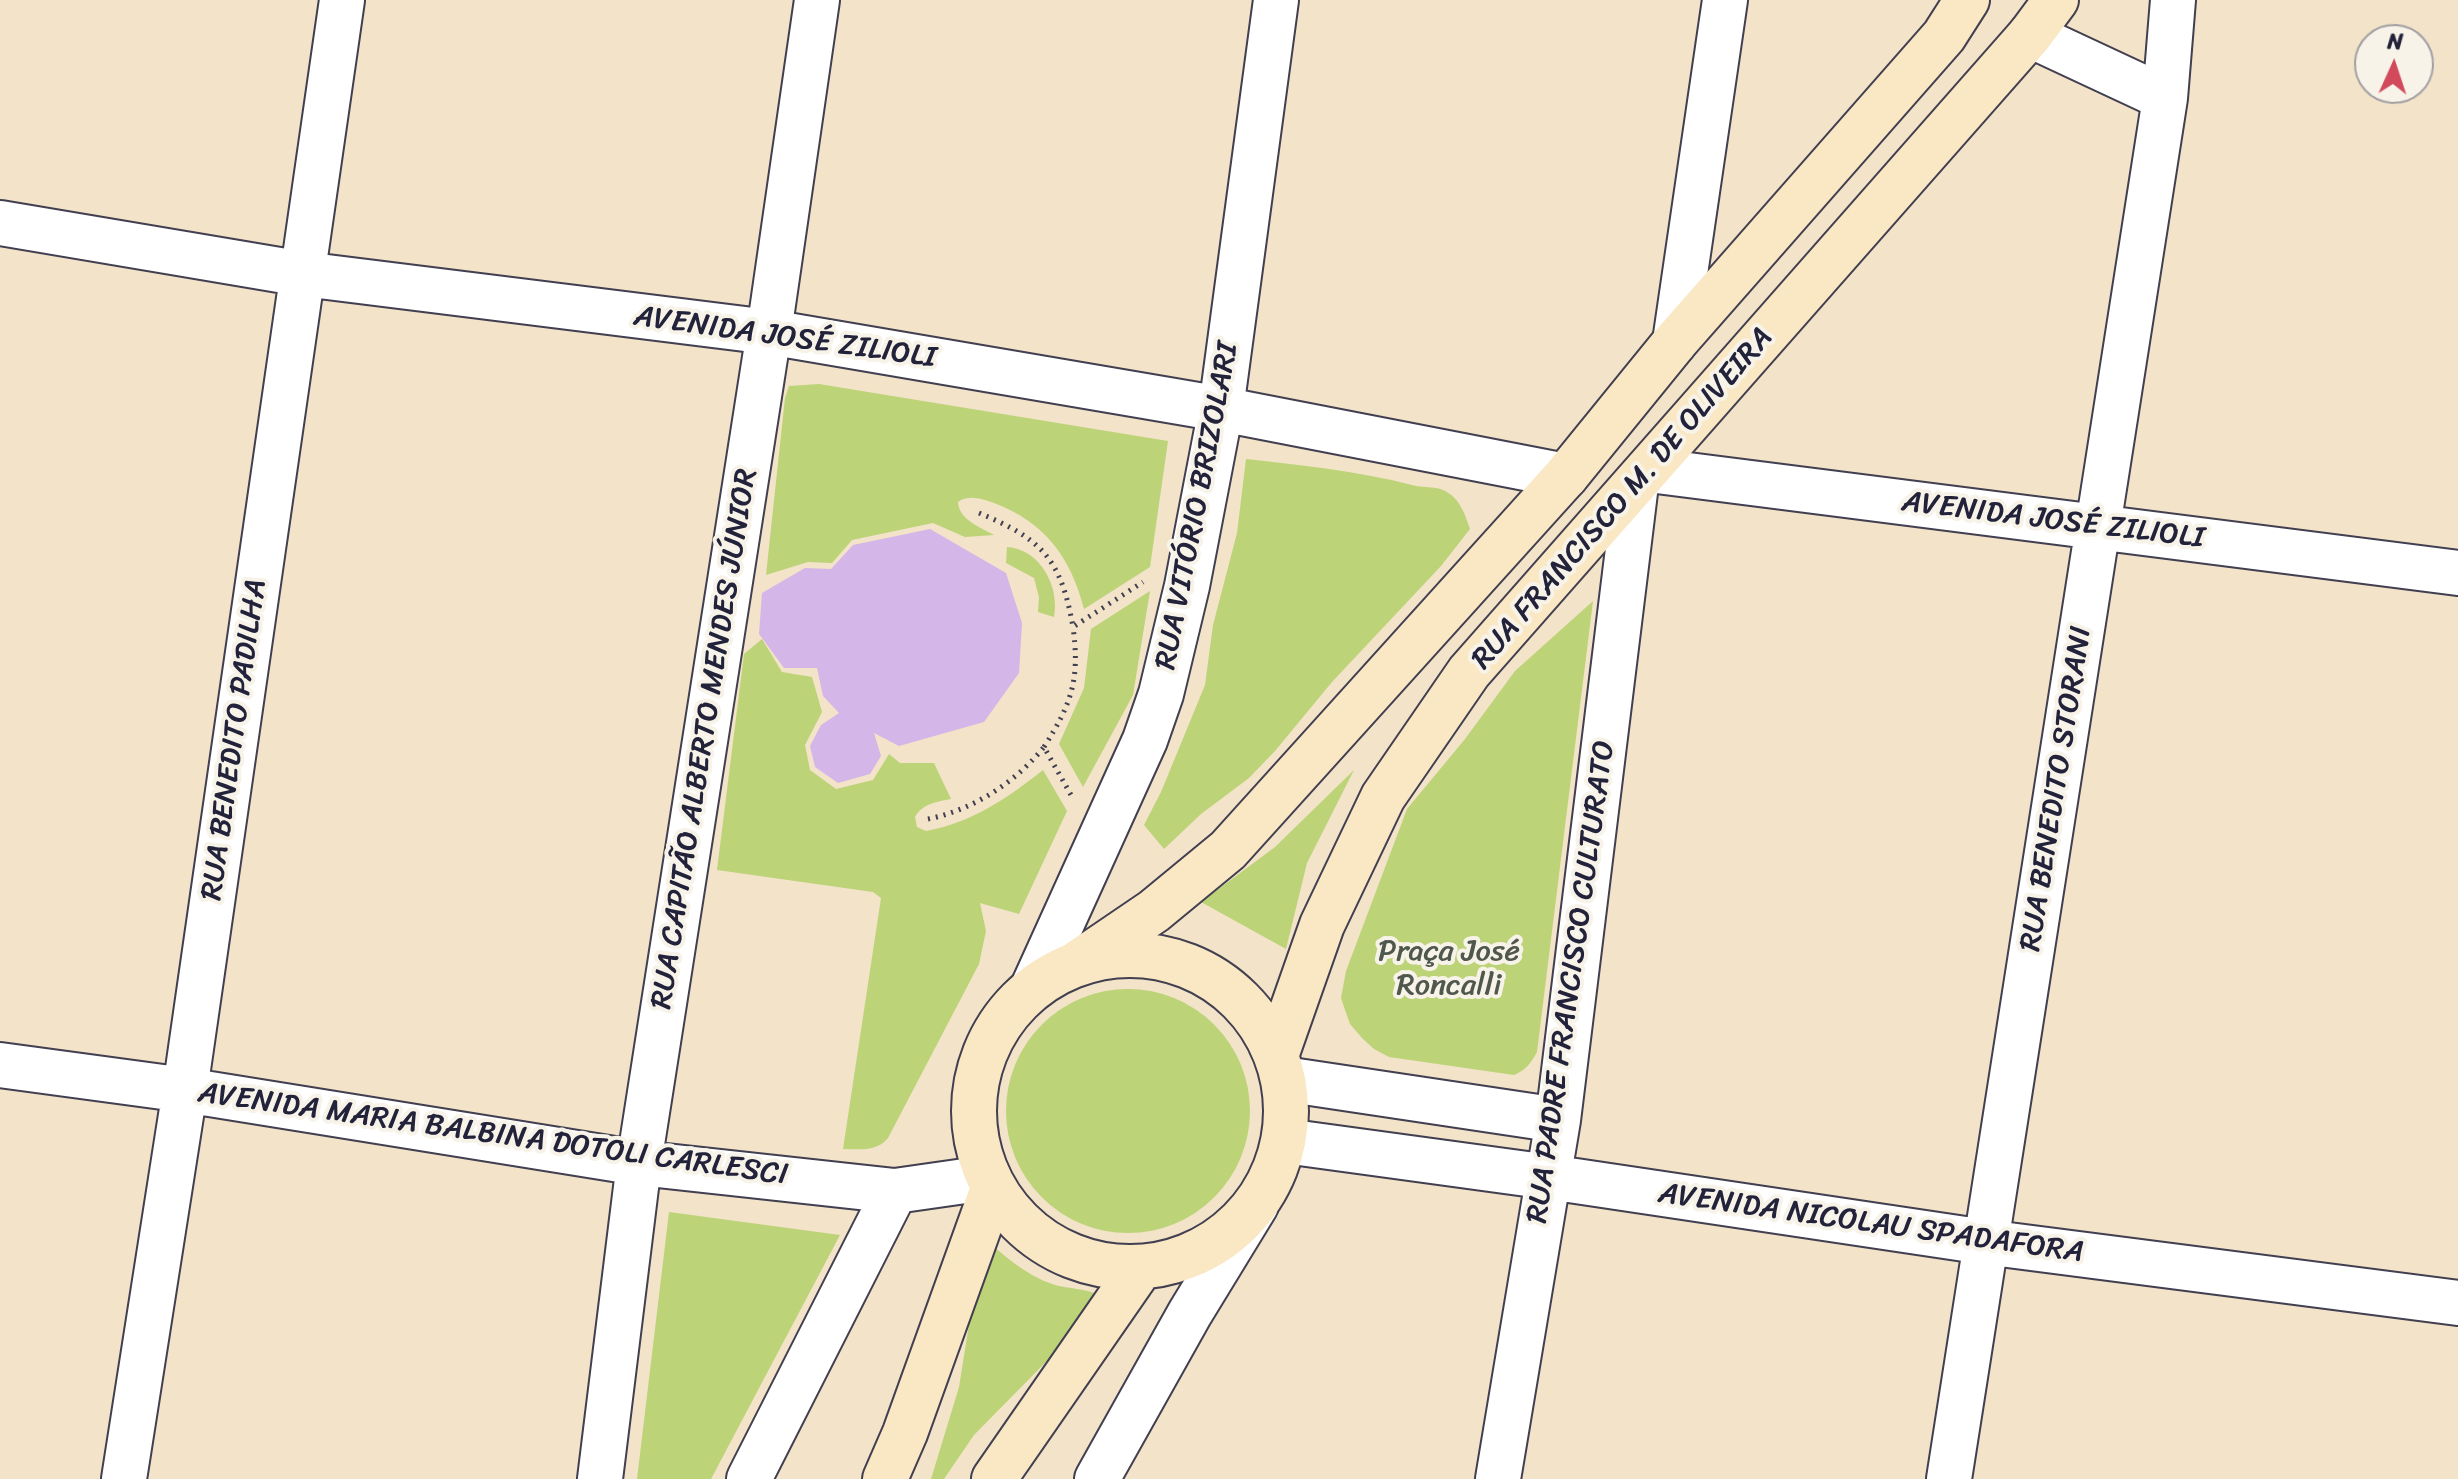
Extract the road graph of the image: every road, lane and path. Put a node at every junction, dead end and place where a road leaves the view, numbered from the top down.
1 (342, 0) edge
2 (817, 0) edge
3 (1276, 0) edge
4 (1725, 0) edge
5 (1967, 0) edge
6 (2056, 0) edge
7 (2173, 0) edge
8 (2030, 35) junction
9 (2165, 98) junction
10 (0, 223) edge
11 (303, 274) junction
12 (769, 332) junction
13 (1675, 342) junction
14 (1221, 409) junction
15 (1566, 476) junction
16 (1642, 477) junction
17 (979, 513) dead end
18 (2099, 527) junction
19 (2458, 573) edge
20 (1187, 586) junction
21 (1073, 627) junction
22 (1044, 747) junction
23 (1109, 818) junction
24 (928, 819) dead end
25 (1076, 964) junction
26 (1033, 987) junction
27 (0, 1065) edge
28 (1281, 1066) junction
29 (185, 1090) junction
30 (1558, 1120) junction
31 (1285, 1141) junction
32 (639, 1163) junction
33 (1549, 1177) junction
34 (988, 1186) junction
35 (895, 1191) junction
36 (1256, 1205) junction
37 (1985, 1242) junction
38 (1141, 1267) junction
39 (2458, 1303) edge
40 (124, 1479) edge
41 (600, 1479) edge
42 (749, 1479) edge
43 (885, 1479) edge
44 (994, 1479) edge
45 (1097, 1479) edge
46 (1498, 1479) edge
47 (1949, 1479) edge

1 - 11 street, RUA BENEDITO PADILHA
2 - 12 street, RUA CAPITÃO ALBERTO MENDES JÚNIOR
3 - 14 street, RUA VITÓRIO BRIZOLARI
4 - 13 street
5 - 13 main road, RUA FRANCISCO M. DE OLIVEIRA
6 - 8 main road, RUA FRANCISCO M. DE OLIVEIRA
7 - 9 street, RUA BENEDITO STORANI
8 - 9 street
8 - 16 main road, RUA FRANCISCO M. DE OLIVEIRA
9 - 18 street, RUA BENEDITO STORANI
10 - 11 street, AVENIDA JOSÉ ZILIOLI
11 - 12 street, AVENIDA JOSÉ ZILIOLI
11 - 29 street, RUA BENEDITO PADILHA
12 - 14 street, AVENIDA JOSÉ ZILIOLI
12 - 32 street, RUA CAPITÃO ALBERTO MENDES JÚNIOR
13 - 15 main road, RUA FRANCISCO M. DE OLIVEIRA
14 - 15 street, AVENIDA JOSÉ ZILIOLI
14 - 20 street, RUA VITÓRIO BRIZOLARI
15 - 25 main road, RUA FRANCISCO M. DE OLIVEIRA
16 - 18 street, AVENIDA JOSÉ ZILIOLI
16 - 28 main road, RUA FRANCISCO M. DE OLIVEIRA
16 - 30 street, RUA PADRE FRANCISCO CULTURATO
17 - 21 path
18 - 19 street, AVENIDA JOSÉ ZILIOLI
18 - 37 street, RUA BENEDITO STORANI
20 - 21 path
20 - 23 street, RUA VITÓRIO BRIZOLARI
21 - 22 path
22 - 23 path
22 - 24 path
23 - 26 street, RUA VITÓRIO BRIZOLARI
25 - 26 main road
25 - 28 main road
26 - 34 main road
27 - 29 street, AVENIDA MARIA BALBINA DOTOLI CARLESCI
28 - 30 street
28 - 31 main road
29 - 32 street, AVENIDA MARIA BALBINA DOTOLI CARLESCI
29 - 40 street, RUA BENEDITO PADILHA
30 - 33 street, RUA PADRE FRANCISCO CULTURATO
31 - 33 street, AVENIDA NICOLAU SPADAFORA
31 - 36 main road
32 - 35 street, AVENIDA MARIA BALBINA DOTOLI CARLESCI
32 - 41 street, RUA CAPITÃO ALBERTO MENDES JÚNIOR
33 - 37 street, AVENIDA NICOLAU SPADAFORA
33 - 46 street, RUA PADRE FRANCISCO CULTURATO
34 - 35 street, AVENIDA MARIA BALBINA DOTOLI CARLESCI
34 - 38 main road
34 - 43 main road
35 - 42 street
36 - 38 main road
36 - 45 street
37 - 39 street, AVENIDA NICOLAU SPADAFORA
37 - 47 street, RUA BENEDITO STORANI
38 - 44 main road

